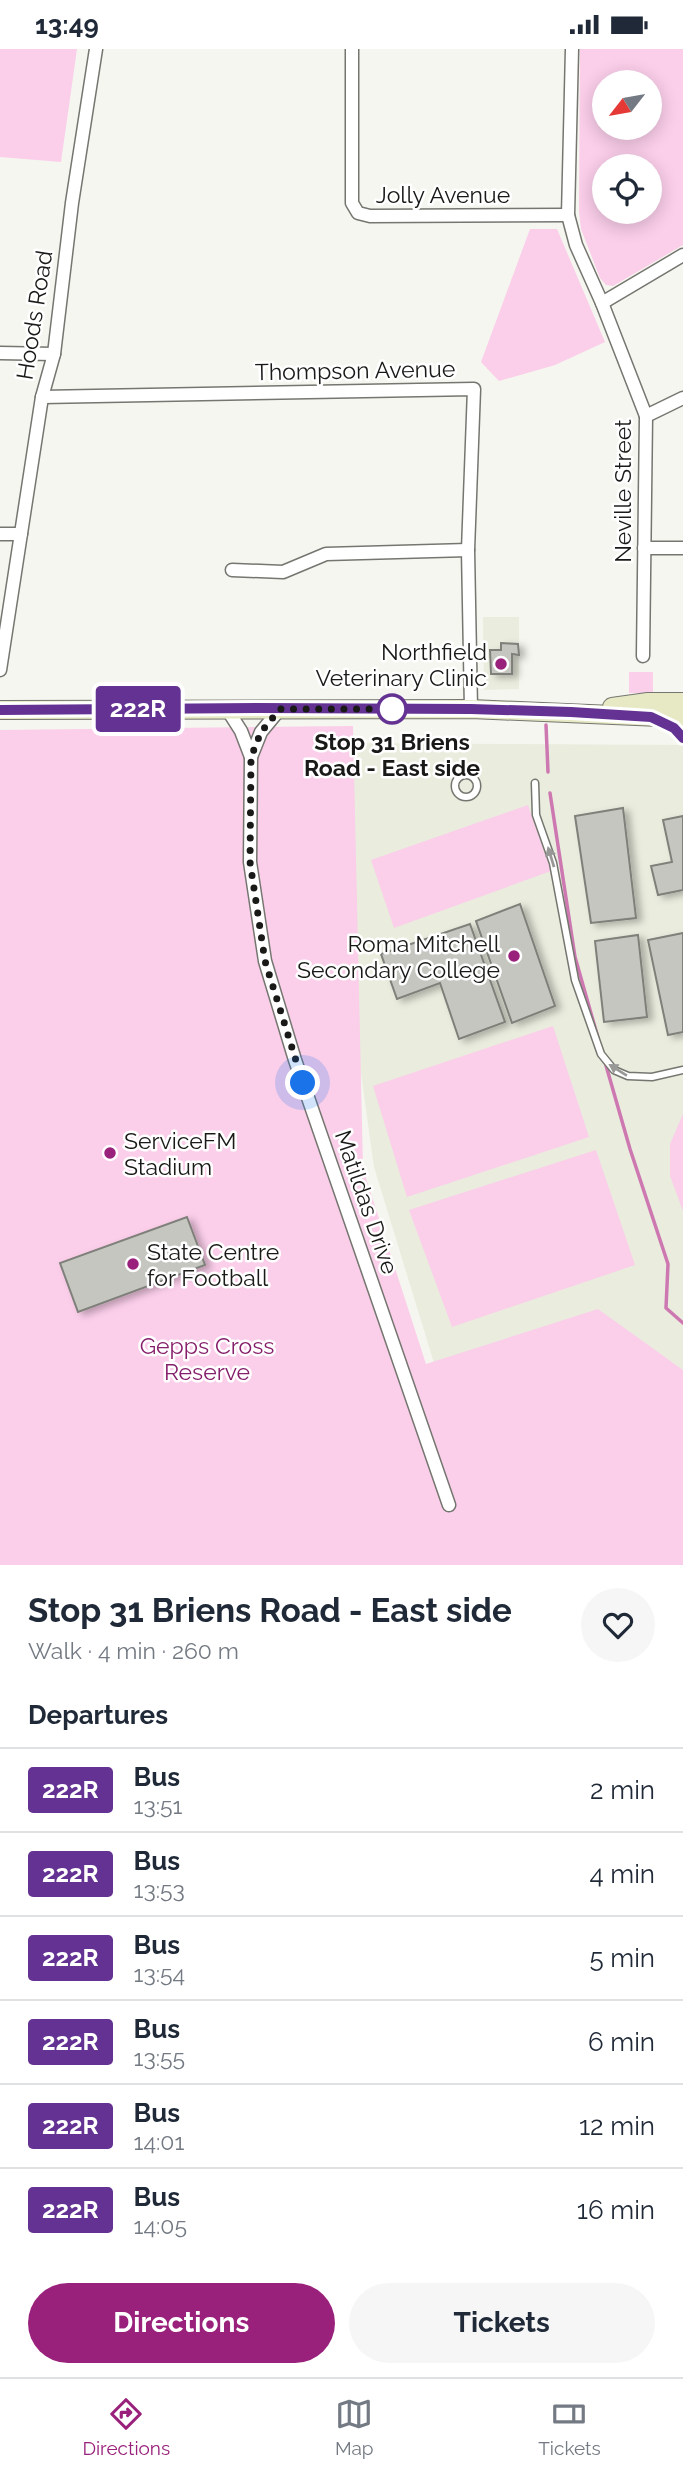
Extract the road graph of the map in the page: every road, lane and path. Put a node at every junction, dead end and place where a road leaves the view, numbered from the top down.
1 (96, 49) edge
2 (352, 49) edge
3 (572, 49) edge
4 (568, 215) junction
5 (683, 255) edge
6 (601, 303) junction
7 (0, 353) edge
8 (54, 354) junction
9 (42, 397) junction
10 (683, 398) edge
11 (646, 416) junction
12 (0, 534) edge
13 (22, 534) junction
14 (644, 548) junction
15 (683, 548) edge
16 (468, 550) junction
17 (232, 570) dead end
18 (643, 656) dead end
19 (0, 670) edge
20 (683, 702) edge
21 (226, 709) junction
22 (280, 709) junction
23 (471, 709) junction
24 (0, 710) edge
25 (571, 712) junction
26 (651, 717) junction
27 (683, 717) edge
28 (683, 738) edge
29 (251, 757) junction
30 (535, 783) dead end
31 (683, 1070) edge
32 (449, 1505) dead end

1 - 8 street, Hoods Road
2 - 4 street, Jolly Avenue
3 - 4 street, Neville Street
4 - 6 street, Neville Street
5 - 6 street
6 - 11 street, Neville Street
7 - 8 street
8 - 9 street, Hoods Road
9 - 13 street, Hoods Road
9 - 16 street, Thompson Avenue
10 - 11 street
11 - 14 street, Neville Street
12 - 13 street
13 - 19 street, Hoods Road
14 - 15 street
14 - 18 street, Neville Street
16 - 17 street
16 - 23 street, Thompson Avenue
20 - 25 main road
21 - 22 main road
21 - 24 main road
21 - 29 street
22 - 23 main road
22 - 29 street, Matildas Drive
23 - 25 main road
25 - 26 main road
26 - 27 main road
26 - 28 lane
29 - 32 street, Matildas Drive
31 -> 30 lane

